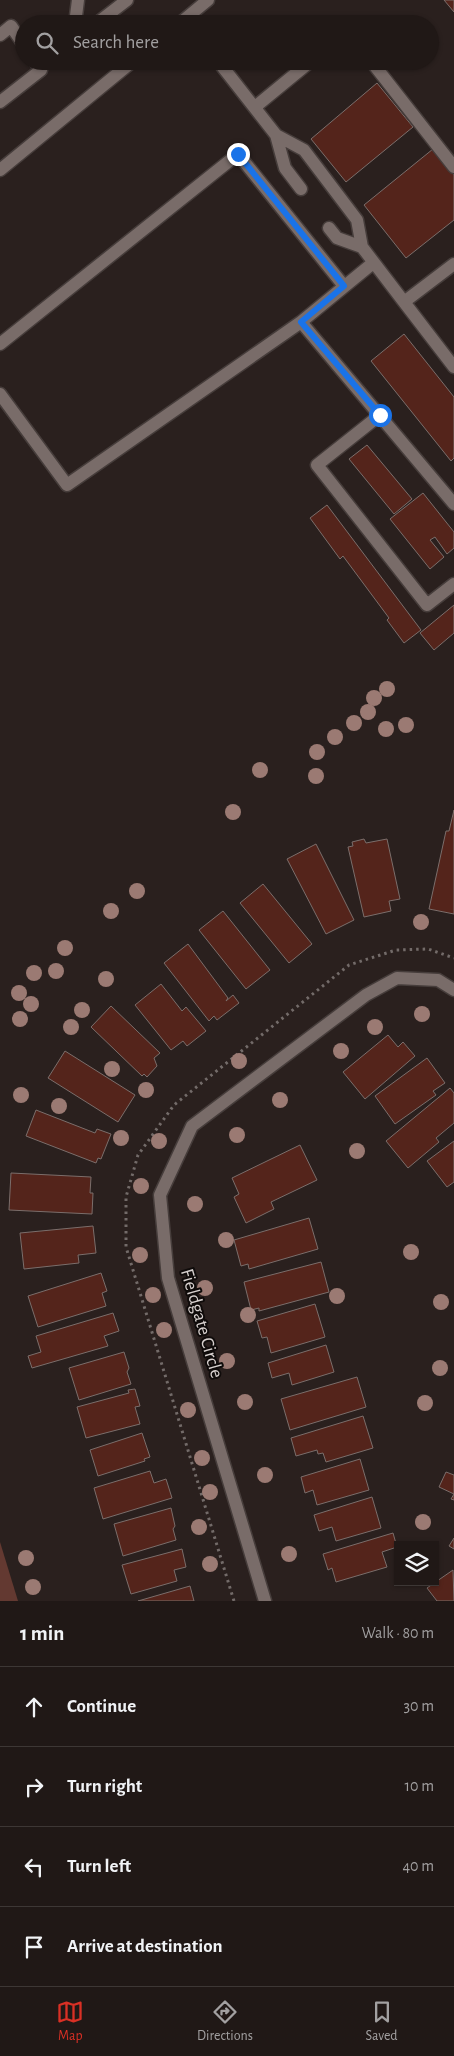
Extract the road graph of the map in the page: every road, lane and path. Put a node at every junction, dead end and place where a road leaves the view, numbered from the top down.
1 (78, 0) edge
2 (128, 0) edge
3 (208, 0) edge
4 (77, 15) edge
5 (108, 15) edge
6 (192, 15) edge
7 (15, 32) edge
8 (0, 35) edge
9 (35, 70) edge
10 (122, 70) edge
11 (225, 70) edge
12 (300, 70) edge
13 (378, 70) edge
14 (0, 102) edge
15 (254, 107) junction
16 (276, 135) junction
17 (454, 167) edge
18 (0, 170) edge
19 (301, 189) dead end
20 (330, 228) dead end
21 (362, 247) junction
22 (373, 263) junction
23 (454, 264) edge
24 (344, 286) junction
25 (404, 302) junction
26 (301, 322) junction
27 (0, 344) edge
28 (454, 368) edge
29 (0, 394) edge
30 (380, 415) junction
31 (454, 504) edge
32 (454, 584) edge
33 (454, 958) edge
34 (454, 990) edge
35 (234, 1601) edge
36 (265, 1601) edge

1 - 4 street
2 - 5 street
3 - 6 street
7 - 8 street
9 - 14 street
10 - 18 street
11 - 15 street
12 - 15 street
13 - 17 street
15 - 16 street
16 - 19 street
16 - 21 street
20 - 21 street
21 - 22 street
22 - 24 street
22 - 25 street
23 - 25 street
24 - 26 street
24 - 27 street
25 - 28 street
26 - 29 street
26 - 30 street
30 - 31 street
30 - 32 street
33 - 35 path
34 - 36 street, Fieldgate Circle

